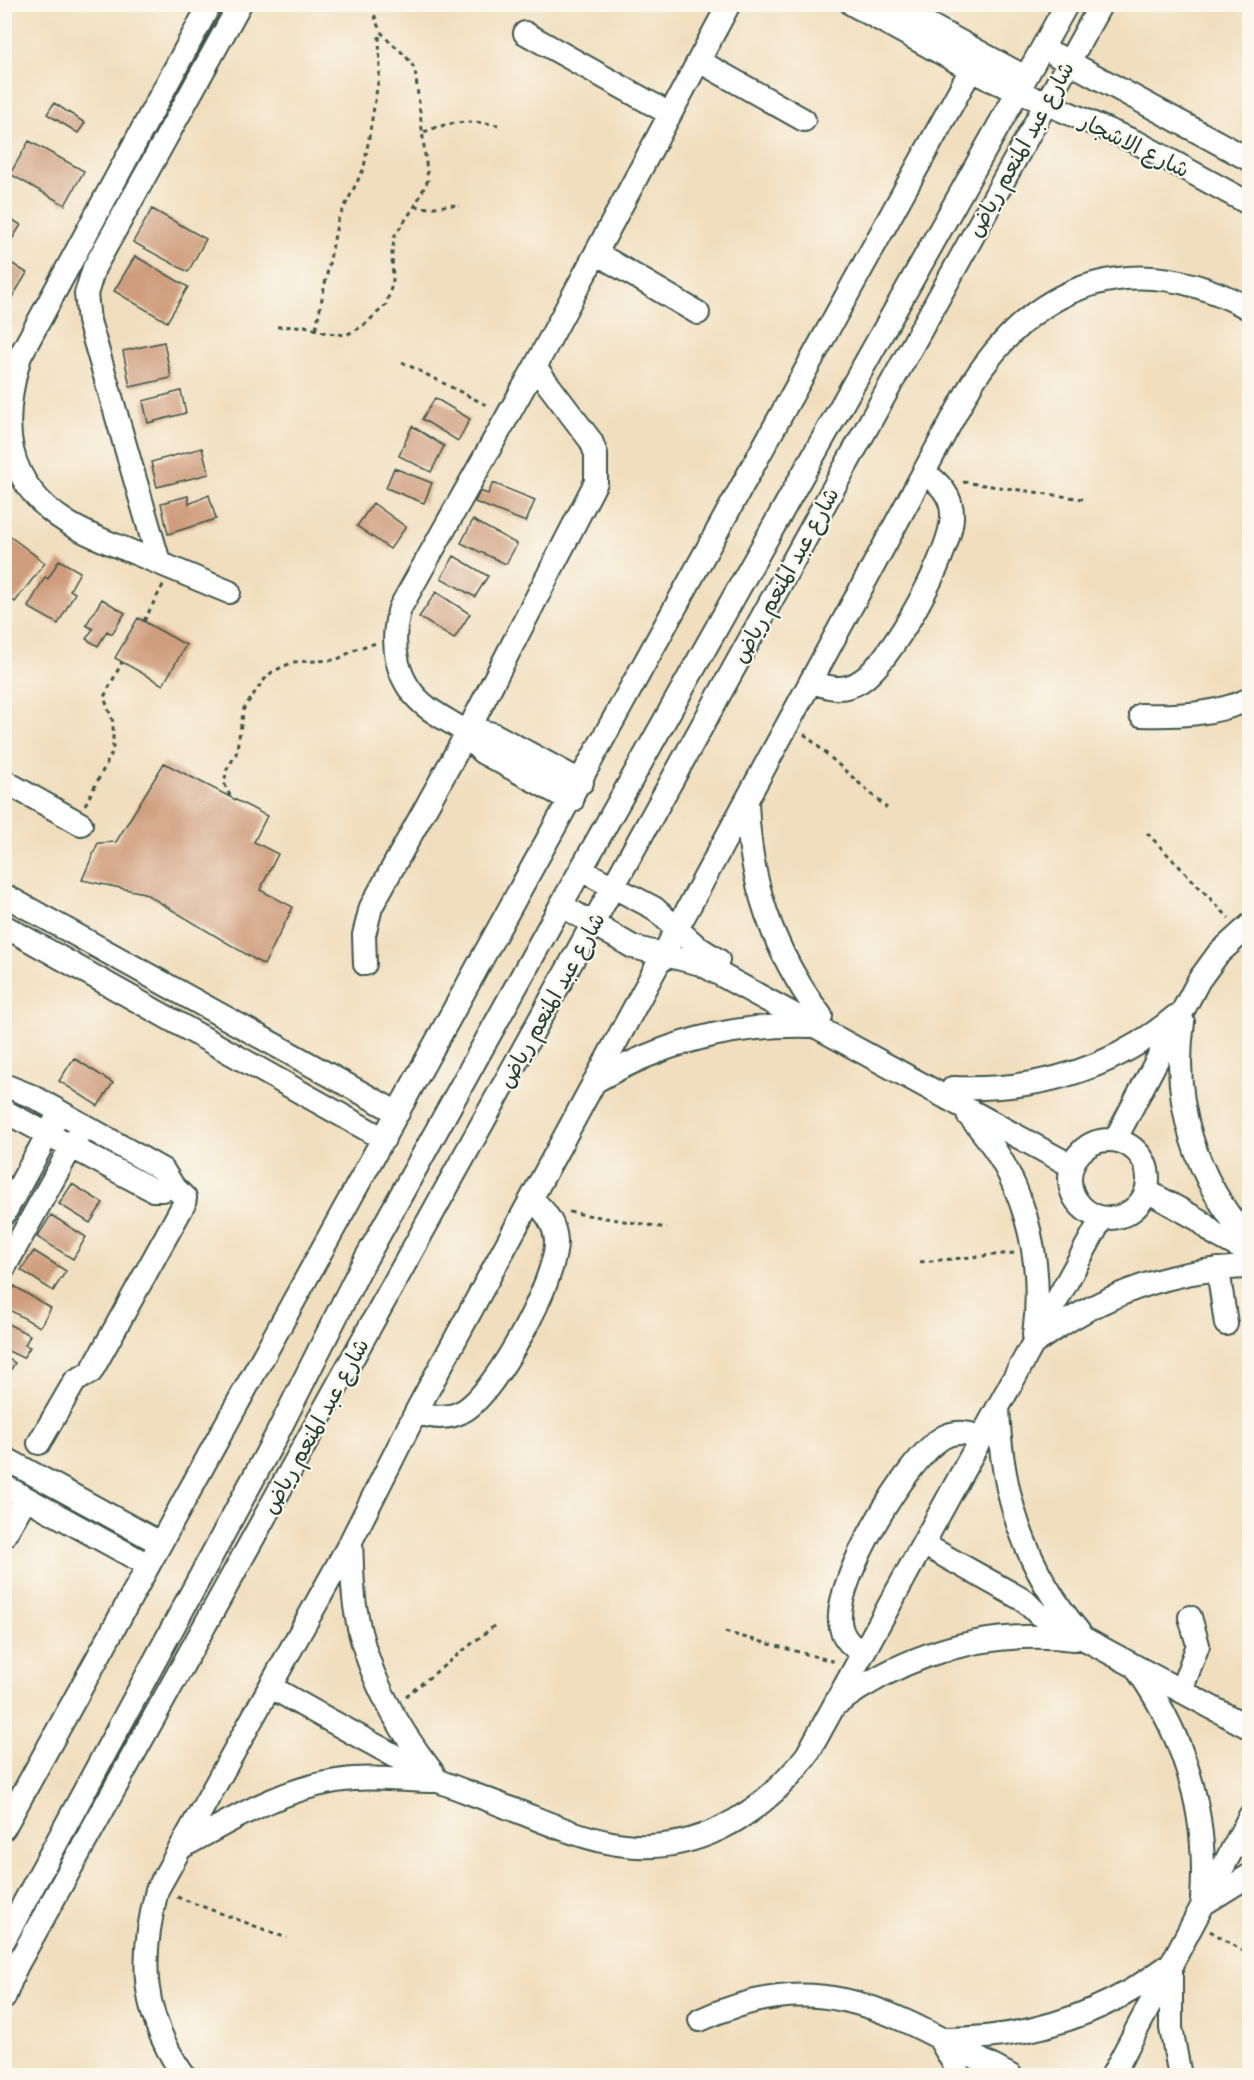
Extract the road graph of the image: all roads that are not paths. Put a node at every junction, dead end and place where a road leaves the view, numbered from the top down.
1 (210, 4) edge
2 (240, 4) edge
3 (729, 4) edge
4 (852, 4) edge
5 (891, 4) edge
6 (1067, 4) edge
7 (1101, 4) edge
8 (525, 33) dead end
9 (1042, 48) junction
10 (699, 61) junction
11 (976, 62) junction
12 (1069, 62) junction
13 (1021, 85) junction
14 (1046, 104) junction
15 (670, 114) junction
16 (804, 120) dead end
17 (1250, 160) edge
18 (1250, 204) edge
19 (90, 227) junction
20 (111, 237) junction
21 (596, 252) junction
22 (1250, 309) edge
23 (698, 313) dead end
24 (535, 367) junction
25 (928, 475) junction
26 (166, 565) junction
27 (229, 592) dead end
28 (811, 681) junction
29 (1250, 699) edge
30 (1141, 715) dead end
31 (468, 733) junction
32 (4, 781) edge
33 (577, 791) junction
34 (747, 799) junction
35 (79, 823) road end
36 (581, 870) junction
37 (614, 886) junction
38 (4, 895) edge
39 (561, 905) junction
40 (593, 923) junction
41 (4, 927) edge
42 (677, 928) junction
43 (1245, 928) edge
44 (663, 954) junction
45 (365, 964) dead end
46 (1184, 1009) junction
47 (819, 1021) junction
48 (594, 1082) junction
49 (4, 1085) edge
50 (955, 1096) junction
51 (60, 1111) junction
52 (4, 1112) edge
53 (398, 1113) junction
54 (84, 1124) junction
55 (48, 1134) junction
56 (384, 1139) junction
57 (1115, 1140) junction
58 (71, 1146) junction
59 (1075, 1161) junction
60 (173, 1186) junction
61 (1144, 1197) junction
62 (536, 1203) junction
63 (4, 1214) edge
64 (1102, 1218) junction
65 (1250, 1242) edge
66 (1250, 1253) edge
67 (4, 1268) edge
68 (1250, 1268) edge
69 (1218, 1269) junction
70 (1226, 1324) dead end
71 (1032, 1345) junction
72 (998, 1406) junction
73 (416, 1412) junction
74 (981, 1438) junction
75 (39, 1443) dead end
76 (4, 1458) edge
77 (10, 1490) edge
78 (4, 1536) edge
79 (351, 1541) junction
80 (160, 1543) junction
81 (920, 1549) junction
82 (148, 1565) junction
83 (1190, 1617) dead end
84 (1085, 1640) junction
85 (859, 1661) junction
86 (1136, 1667) junction
87 (271, 1687) junction
88 (1181, 1691) junction
89 (834, 1706) junction
90 (1250, 1728) edge
91 (440, 1781) junction
92 (1250, 1816) edge
93 (4, 1828) edge
94 (184, 1846) junction
95 (1250, 1875) edge
96 (1198, 1914) junction
97 (4, 1940) edge
98 (1172, 1963) junction
99 (4, 1998) edge
100 (700, 2020) dead end
101 (939, 2039) junction
102 (184, 2076) edge
103 (961, 2076) edge
104 (1011, 2076) edge
105 (1112, 2076) edge
106 (1180, 2076) edge

1 - 19 street
2 - 20 street
3 - 10 street
4 - 11 street
5 - 11 street
6 - 9 street, شارع عبد المنعم رياض
7 - 12 street, شارع عبد المنعم رياض
8 - 15 street
9 - 12 street, شارع الاشجار
9 - 13 street, شارع عبد المنعم رياض
10 - 15 street
10 - 16 street
11 - 13 street, شارع الاشجار
11 - 33 street
12 - 14 street, شارع عبد المنعم رياض
12 - 17 street, شارع الاشجار
13 - 14 street, شارع الاشجار
13 - 36 street, شارع عبد المنعم رياض
14 - 18 street, شارع الاشجار
14 - 37 street, شارع عبد المنعم رياض
15 - 21 street
19 - 20 street
19 - 26 street
20 - 26 street
21 - 23 street
21 - 24 street
22 - 25 street
24 - 31 street
24 - 31 street
25 - 28 street
25 - 28 street
26 - 27 street
28 - 34 street
29 - 30 street
31 - 33 street
31 - 45 street
32 - 35 street
33 - 53 street
34 - 42 street
34 - 47 street
36 - 37 street
36 - 39 street, شارع عبد المنعم رياض
37 - 40 street, شارع عبد المنعم رياض
37 - 42 street
38 - 53 street
39 - 40 street
39 - 97 street, شارع عبد المنعم رياض
40 - 44 street
40 - 99 street, شارع عبد المنعم رياض
41 - 56 street
42 - 44 street
42 - 47 street
43 - 46 street
44 - 47 street
44 - 48 street
46 - 50 street
46 - 57 street
46 - 65 street
47 - 48 street
47 - 50 street
48 - 62 street
49 - 51 street
50 - 59 street
50 - 71 street
51 - 54 street
51 - 55 street
52 - 55 street
53 - 56 street
54 - 58 street
54 - 60 street
55 - 58 street
55 - 63 street
56 - 80 street
57 - 59 street
57 - 61 street
58 - 60 street
58 - 67 street
59 - 64 street
60 - 75 street
61 - 64 street
61 - 66 street
62 - 73 street
62 - 73 street
64 - 71 street
68 - 69 street
69 - 70 street
69 - 71 street
71 - 72 street
72 - 74 street
72 - 84 street
73 - 79 street
74 - 81 street
74 - 85 street
76 - 80 street
77 - 78 street
77 - 82 street
79 - 87 street
79 - 91 street
80 - 82 street
81 - 84 street
81 - 85 street
82 - 93 street
83 - 88 street
84 - 86 street
84 - 89 street
85 - 89 street
86 - 88 street
86 - 96 street
87 - 91 street
87 - 94 street
88 - 90 street
89 - 91 street
91 - 94 street
92 - 96 street
94 - 102 street
95 - 96 street
96 - 98 street
98 - 101 street
98 - 105 street
98 - 106 street
100 - 101 street
101 - 103 street
101 - 104 street

